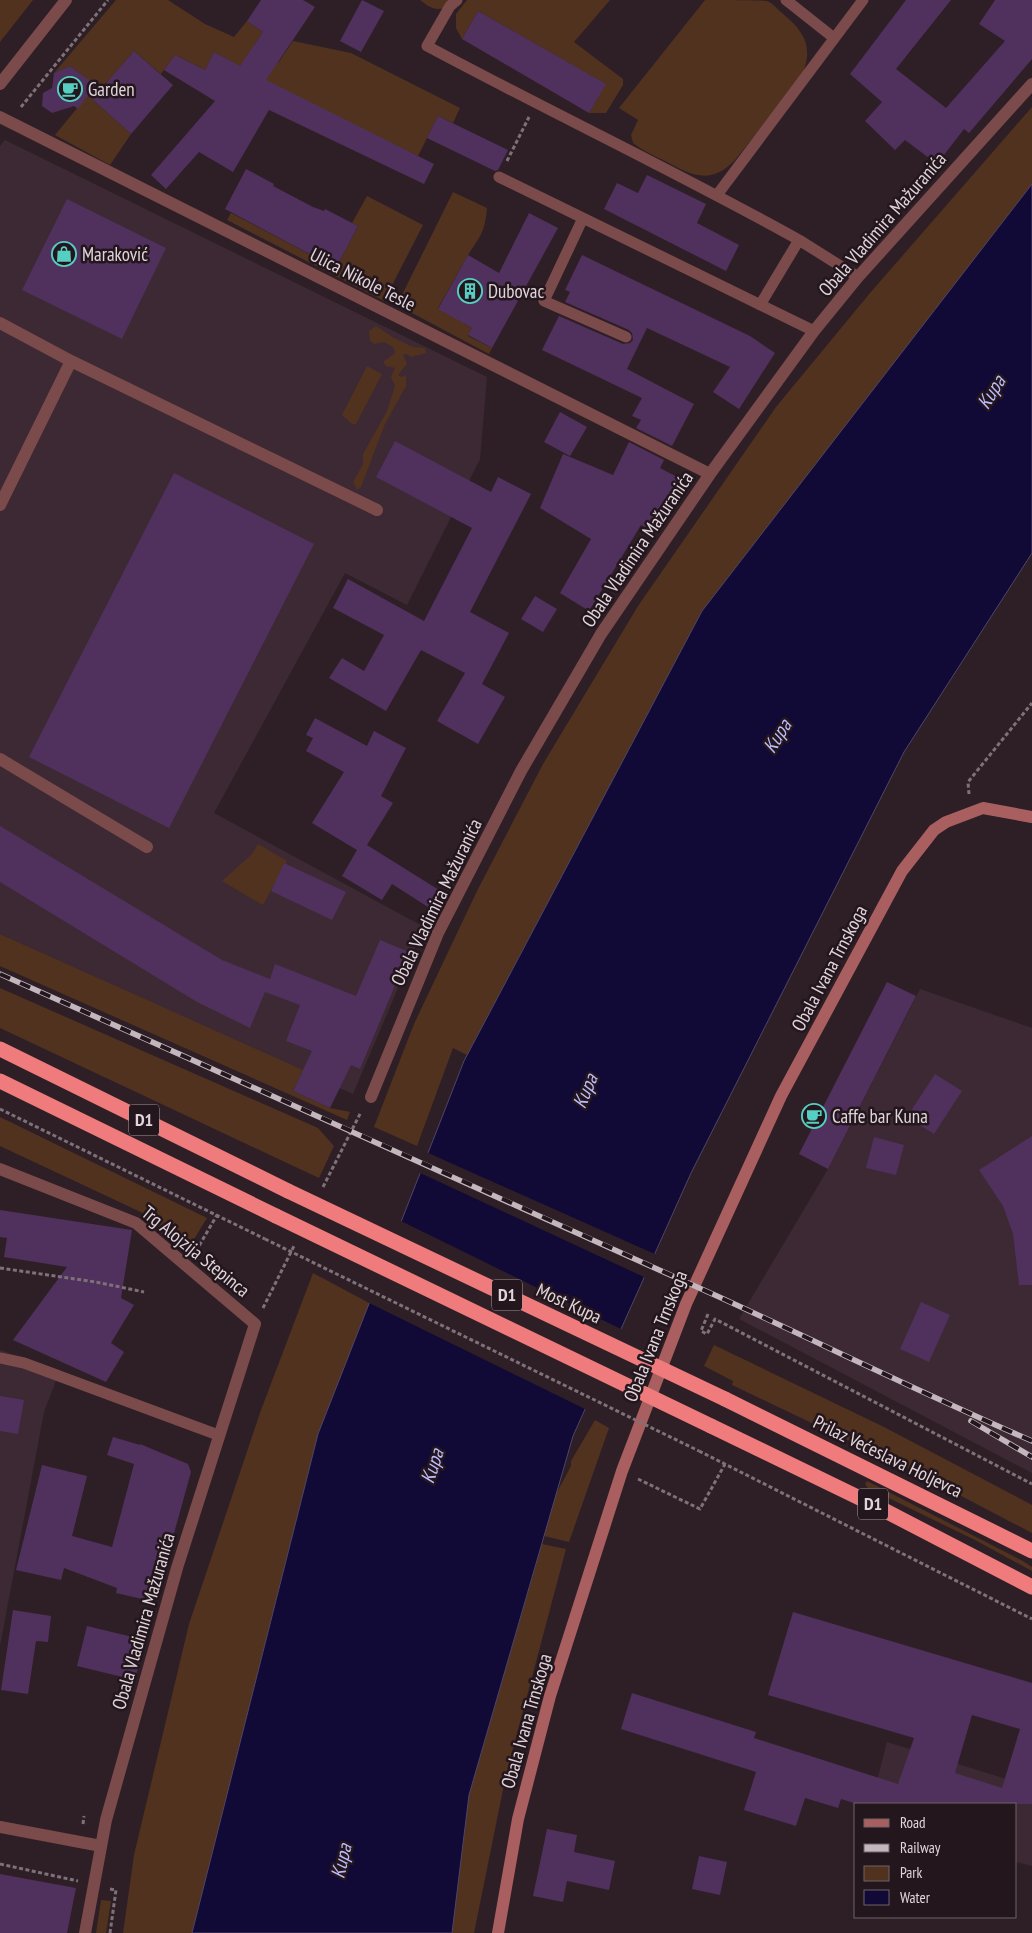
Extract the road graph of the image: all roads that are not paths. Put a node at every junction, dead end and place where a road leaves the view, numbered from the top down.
1 (66, 0) edge
2 (457, 0) edge
3 (786, 0) edge
4 (863, 0) edge
5 (834, 38) junction
6 (0, 84) edge
7 (1032, 84) edge
8 (4, 119) edge
9 (499, 177) road end
10 (717, 195) junction
11 (583, 218) junction
12 (799, 240) junction
13 (858, 277) junction
14 (760, 304) junction
15 (0, 323) edge
16 (814, 331) junction
17 (626, 337) dead end
18 (71, 361) junction
19 (710, 474) junction
20 (0, 506) edge
21 (377, 510) dead end
22 (0, 759) edge
23 (1032, 817) edge
24 (147, 847) dead end
25 (0, 1048) edge
26 (0, 1082) edge
27 (371, 1097) dead end
28 (0, 1169) edge
29 (255, 1324) joint
30 (0, 1358) edge
31 (725, 1399) joint
32 (218, 1435) junction
33 (1032, 1551) edge
34 (1032, 1587) edge
35 (0, 1827) edge
36 (100, 1846) junction
37 (85, 1933) edge
38 (498, 1933) edge

1 - 6 street
2 - 10 lane
3 - 5 lane
4 - 5 lane
5 - 10 lane
7 - 13 street, Obala Vladimira Mažuranića
8 - 19 street, Ulica Nikole Tesle
9 - 11 lane
10 - 12 lane
11 - 14 lane
11 - 17 lane
12 - 13 lane
12 - 14 lane
13 - 16 street, Obala Vladimira Mažuranića
14 - 16 lane
15 - 18 street
16 - 19 street, Obala Vladimira Mažuranića
18 - 20 street
18 - 21 street
19 - 27 street, Obala Vladimira Mažuranića
22 - 24 street
23 - 38 street, Obala Ivana Trnskoga
25 - 31 highway, Most Kupa / D1, bridge
26 - 34 highway, D1, bridge
28 - 29 street, Trg Alojzija Stepinca
29 - 32 street, Obala Vladimira Mažuranića
30 - 32 lane
31 - 33 highway, Prilaz Većeslava Holjevca / D1
32 - 36 street, Obala Vladimira Mažuranića
35 - 36 street
36 - 37 street, Obala Vladimira Mažuranića

